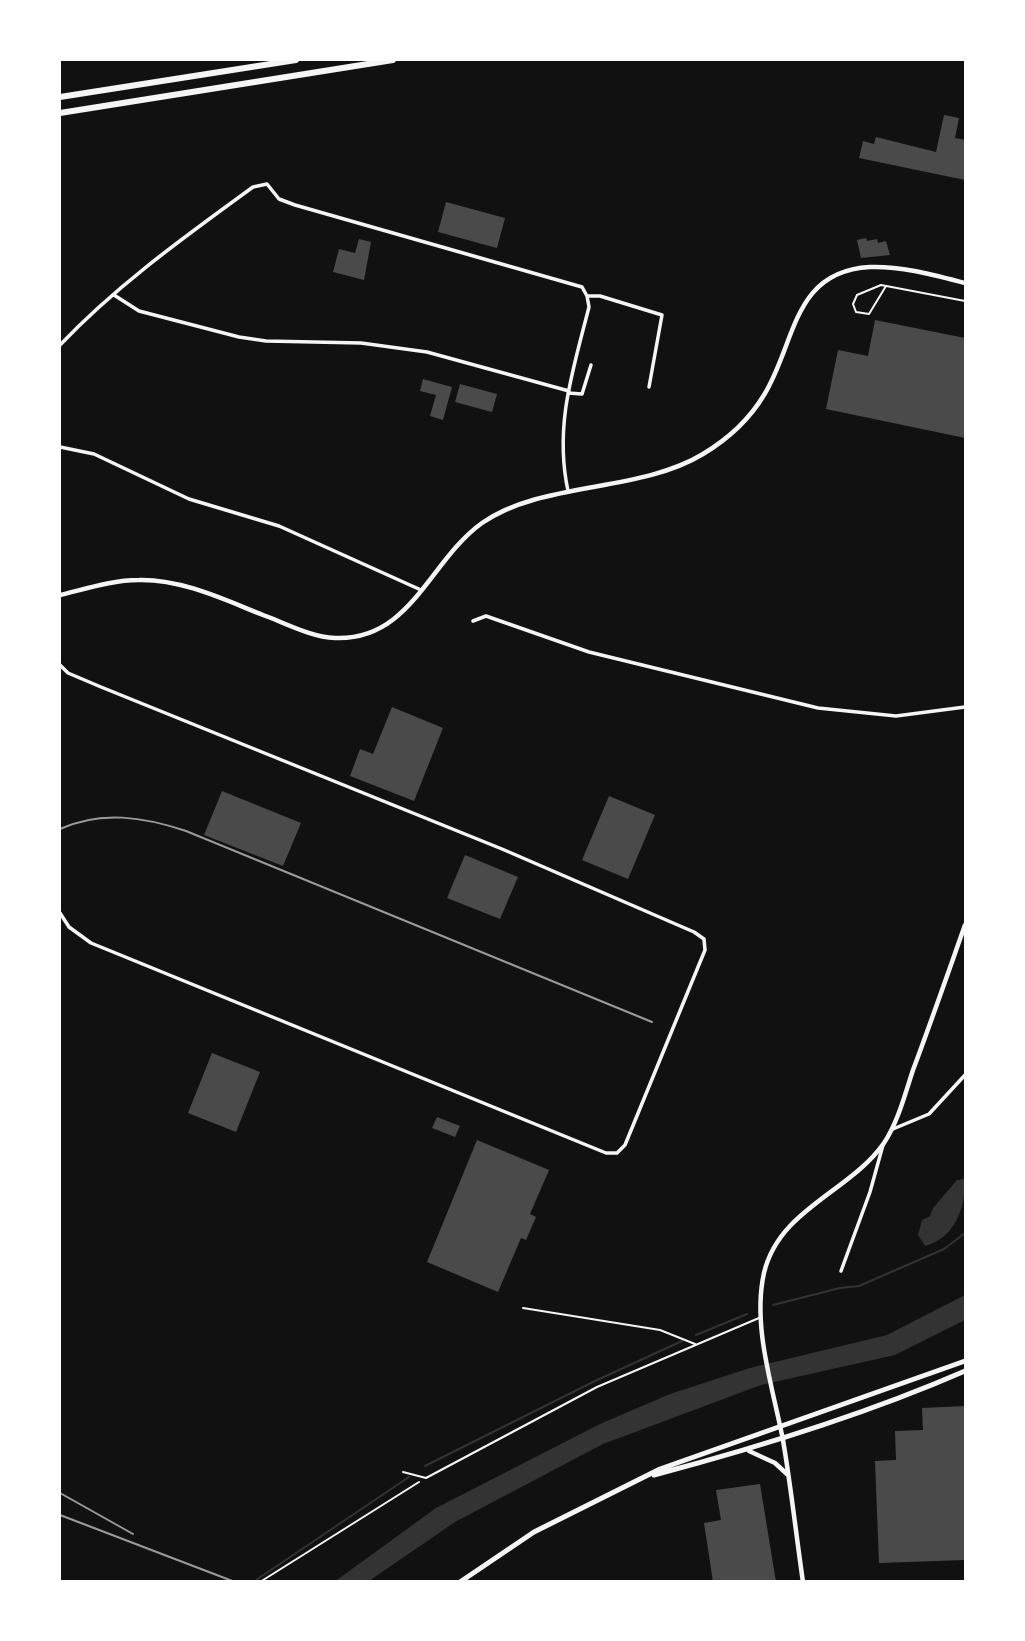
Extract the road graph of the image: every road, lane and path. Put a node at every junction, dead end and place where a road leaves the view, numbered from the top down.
1 (296, 60) edge
2 (393, 60) edge
3 (60, 97) edge
4 (60, 113) edge
5 (965, 282) edge
6 (886, 286) junction
7 (114, 295) junction
8 (587, 296) junction
9 (965, 301) edge
10 (60, 345) edge
11 (591, 365) dead end
12 (649, 387) dead end
13 (568, 392) junction
14 (60, 447) edge
15 (569, 493) junction
16 (421, 590) junction
17 (60, 595) edge
18 (473, 621) dead end
19 (60, 665) edge
20 (965, 707) edge
21 (60, 913) edge
22 (965, 925) edge
23 (965, 1075) edge
24 (891, 1129) junction
25 (883, 1143) junction
26 (841, 1271) dead end
27 (523, 1308) dead end
28 (761, 1317) junction
29 (695, 1345) junction
30 (965, 1361) edge
31 (965, 1371) edge
32 (780, 1427) junction
33 (783, 1440) junction
34 (749, 1451) junction
35 (403, 1472) dead end
36 (788, 1475) junction
37 (426, 1478) junction
38 (641, 1478) junction
39 (260, 1581) edge
40 (460, 1581) edge
41 (803, 1581) edge

1 - 3 highway
2 - 4 highway
5 - 15 street
6 - 6 lane
6 - 9 lane
7 - 8 street
7 - 10 street
7 - 13 street
8 - 12 street
8 - 13 street
11 - 13 street
13 - 15 street
14 - 16 street
15 - 16 street
16 - 17 street
18 - 20 street
19 - 21 street
22 - 24 street
23 - 24 street
24 - 25 street
25 - 26 street
25 - 28 street
27 - 29 lane
28 - 29 lane
28 - 32 street
29 - 37 lane
30 - 32 main road
31 - 33 main road
32 - 33 street
32 - 38 main road
33 - 34 main road
33 - 36 street
34 - 36 street
34 - 38 main road
35 - 37 lane
36 - 41 street
37 - 39 path
38 - 40 main road

